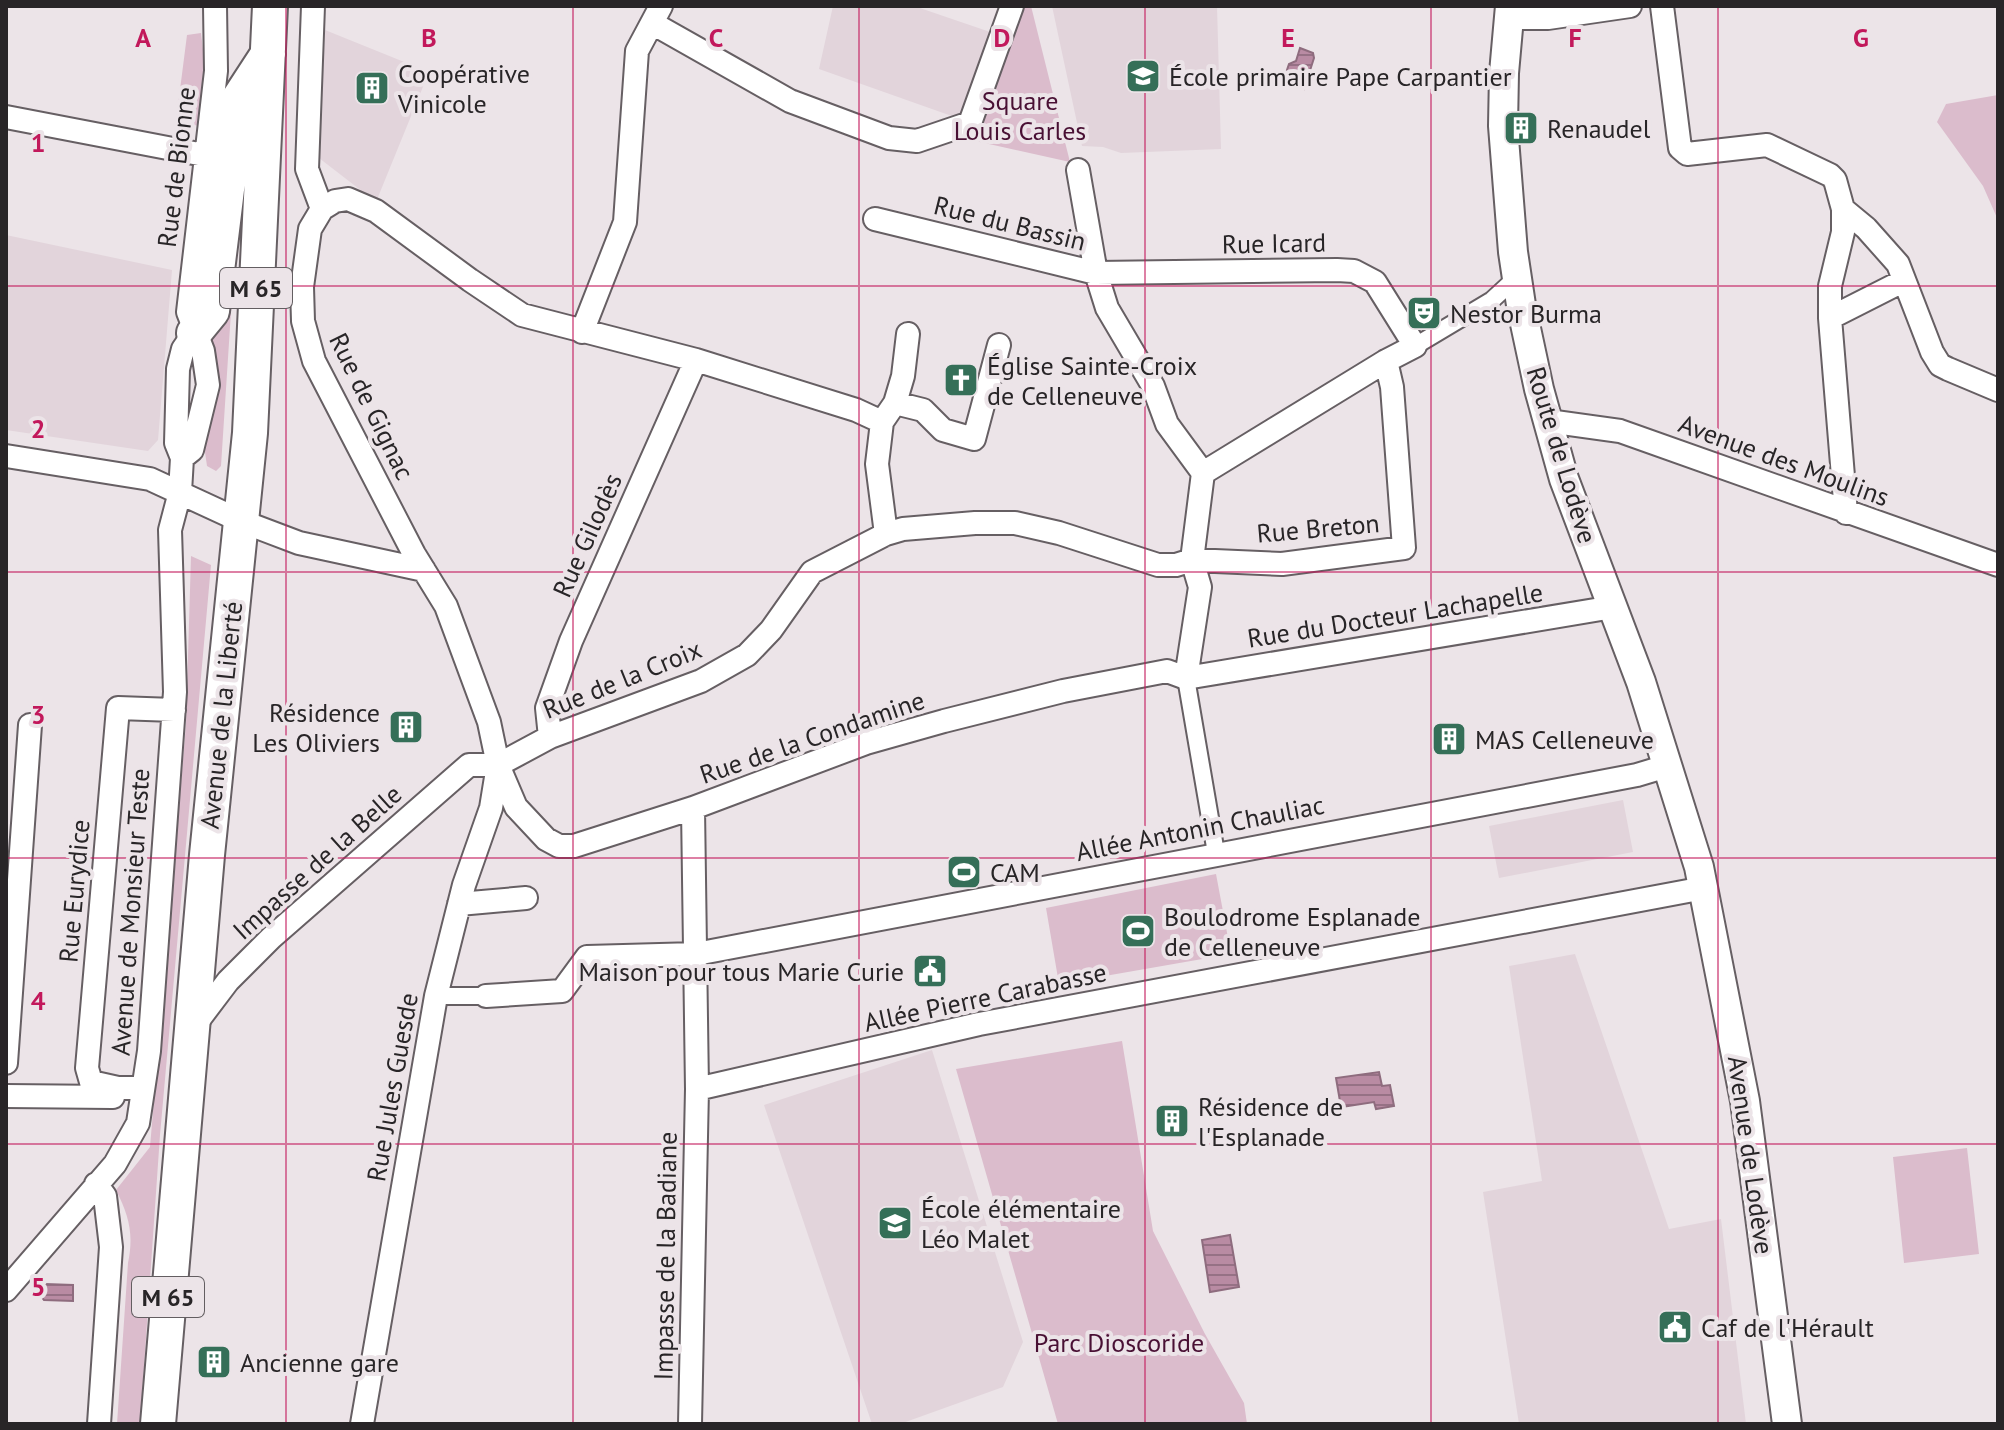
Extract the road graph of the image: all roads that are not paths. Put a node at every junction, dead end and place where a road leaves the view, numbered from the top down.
1 (215, 6) edge
2 (270, 6) edge
3 (313, 6) edge
4 (1012, 6) edge
5 (1630, 6) edge
6 (1662, 6) edge
7 (1509, 12) edge
8 (656, 14) edge
9 (269, 54) junction
10 (6, 117) edge
11 (204, 155) junction
12 (1078, 170) dead end
13 (322, 209) junction
14 (1843, 209) junction
15 (875, 219) dead end
16 (1096, 273) junction
17 (1517, 277) junction
18 (1903, 281) junction
19 (1830, 318) junction
20 (582, 332) junction
21 (194, 333) junction
22 (908, 334) dead end
23 (999, 345) dead end
24 (1415, 346) junction
25 (696, 360) junction
26 (1386, 361) junction
27 (1998, 390) edge
28 (895, 403) junction
29 (1548, 421) junction
30 (882, 422) junction
31 (6, 456) edge
32 (1203, 473) junction
33 (180, 492) junction
34 (1846, 513) junction
35 (241, 521) junction
36 (886, 534) junction
37 (1192, 560) junction
38 (1998, 565) edge
39 (424, 570) junction
40 (1613, 607) junction
41 (1186, 678) junction
42 (174, 710) junction
43 (30, 725) dead end
44 (550, 737) junction
45 (498, 765) junction
46 (1667, 766) junction
47 (693, 808) junction
48 (1216, 853) junction
49 (1704, 888) junction
50 (526, 898) dead end
51 (459, 904) junction
52 (696, 954) junction
53 (436, 996) junction
54 (486, 996) joint
55 (192, 1029) junction
56 (6, 1063) edge
57 (697, 1089) junction
58 (6, 1096) edge
59 (142, 1096) junction
60 (96, 1184) junction
61 (6, 1290) edge
62 (99, 1424) edge
63 (158, 1424) edge
64 (362, 1424) edge
65 (690, 1424) edge
66 (1787, 1424) edge

1 - 11 street, Rue de Bionne
2 - 9 main road, Avenue de la Liberté / M 65
3 - 13 street
4 - 8 street
5 - 7 street
6 - 14 street
7 - 17 street, Route de Lodève
8 - 20 street
9 - 21 main road, M 65
9 - 35 main road, Avenue de la Liberté / M 65
10 - 11 street
11 - 21 street, Rue de Bionne
12 - 16 street
13 - 20 street
13 - 39 street, Rue de Gignac
14 - 18 street
14 - 19 street
15 - 16 street, Rue du Bassin
16 - 24 street, Rue Icard
16 - 32 street, Rue du Bassin
17 - 24 street
17 - 29 street, Route de Lodève
18 - 19 street
18 - 27 street
19 - 34 street
20 - 25 street
21 - 33 street
22 - 28 street
23 - 28 street
24 - 26 street
25 - 30 street
25 - 44 street, Rue Gilodès
26 - 32 street
26 - 37 street, Rue Breton
28 - 30 street
29 - 34 street, Avenue des Moulins
29 - 40 street, Route de Lodève
30 - 36 street
31 - 33 street
32 - 37 street
33 - 35 street
33 - 42 street, Avenue de Monsieur Teste
34 - 38 street, Avenue des Moulins
35 - 39 street
35 - 55 main road, Avenue de la Liberté / M 65
36 - 37 street, Rue de la Croix
36 - 44 street, Rue de la Croix
37 - 41 street
39 - 45 street, Rue de Gignac
40 - 41 street, Rue du Docteur Lachapelle
40 - 46 street, Route de Lodève
41 - 47 street, Rue de la Condamine
41 - 48 street
42 - 59 street, Avenue de Monsieur Teste
42 - 59 street, Rue Eurydice
43 - 56 street
44 - 45 street, Rue de la Croix
45 - 47 street, Rue de la Condamine
45 - 51 street, Rue Jules Guesde
45 - 55 street, Impasse de la Belle
46 - 48 street, Allée Antonin Chauliac
46 - 49 street, Route de Lodève
47 - 52 street
48 - 52 street, Allée Antonin Chauliac
49 - 57 street, Allée Pierre Carabasse
49 - 66 street, Avenue de Lodève
50 - 51 street
51 - 53 street, Rue Jules Guesde
52 - 54 street, Allée Antonin Chauliac
52 - 57 street
53 - 54 street
53 - 64 street, Rue Jules Guesde
55 - 63 main road, Avenue de la Liberté / M 65
57 - 65 street, Impasse de la Badiane
58 - 59 street
59 - 60 street, Avenue de Monsieur Teste
60 - 61 street, Avenue de Monsieur Teste
60 - 62 street

